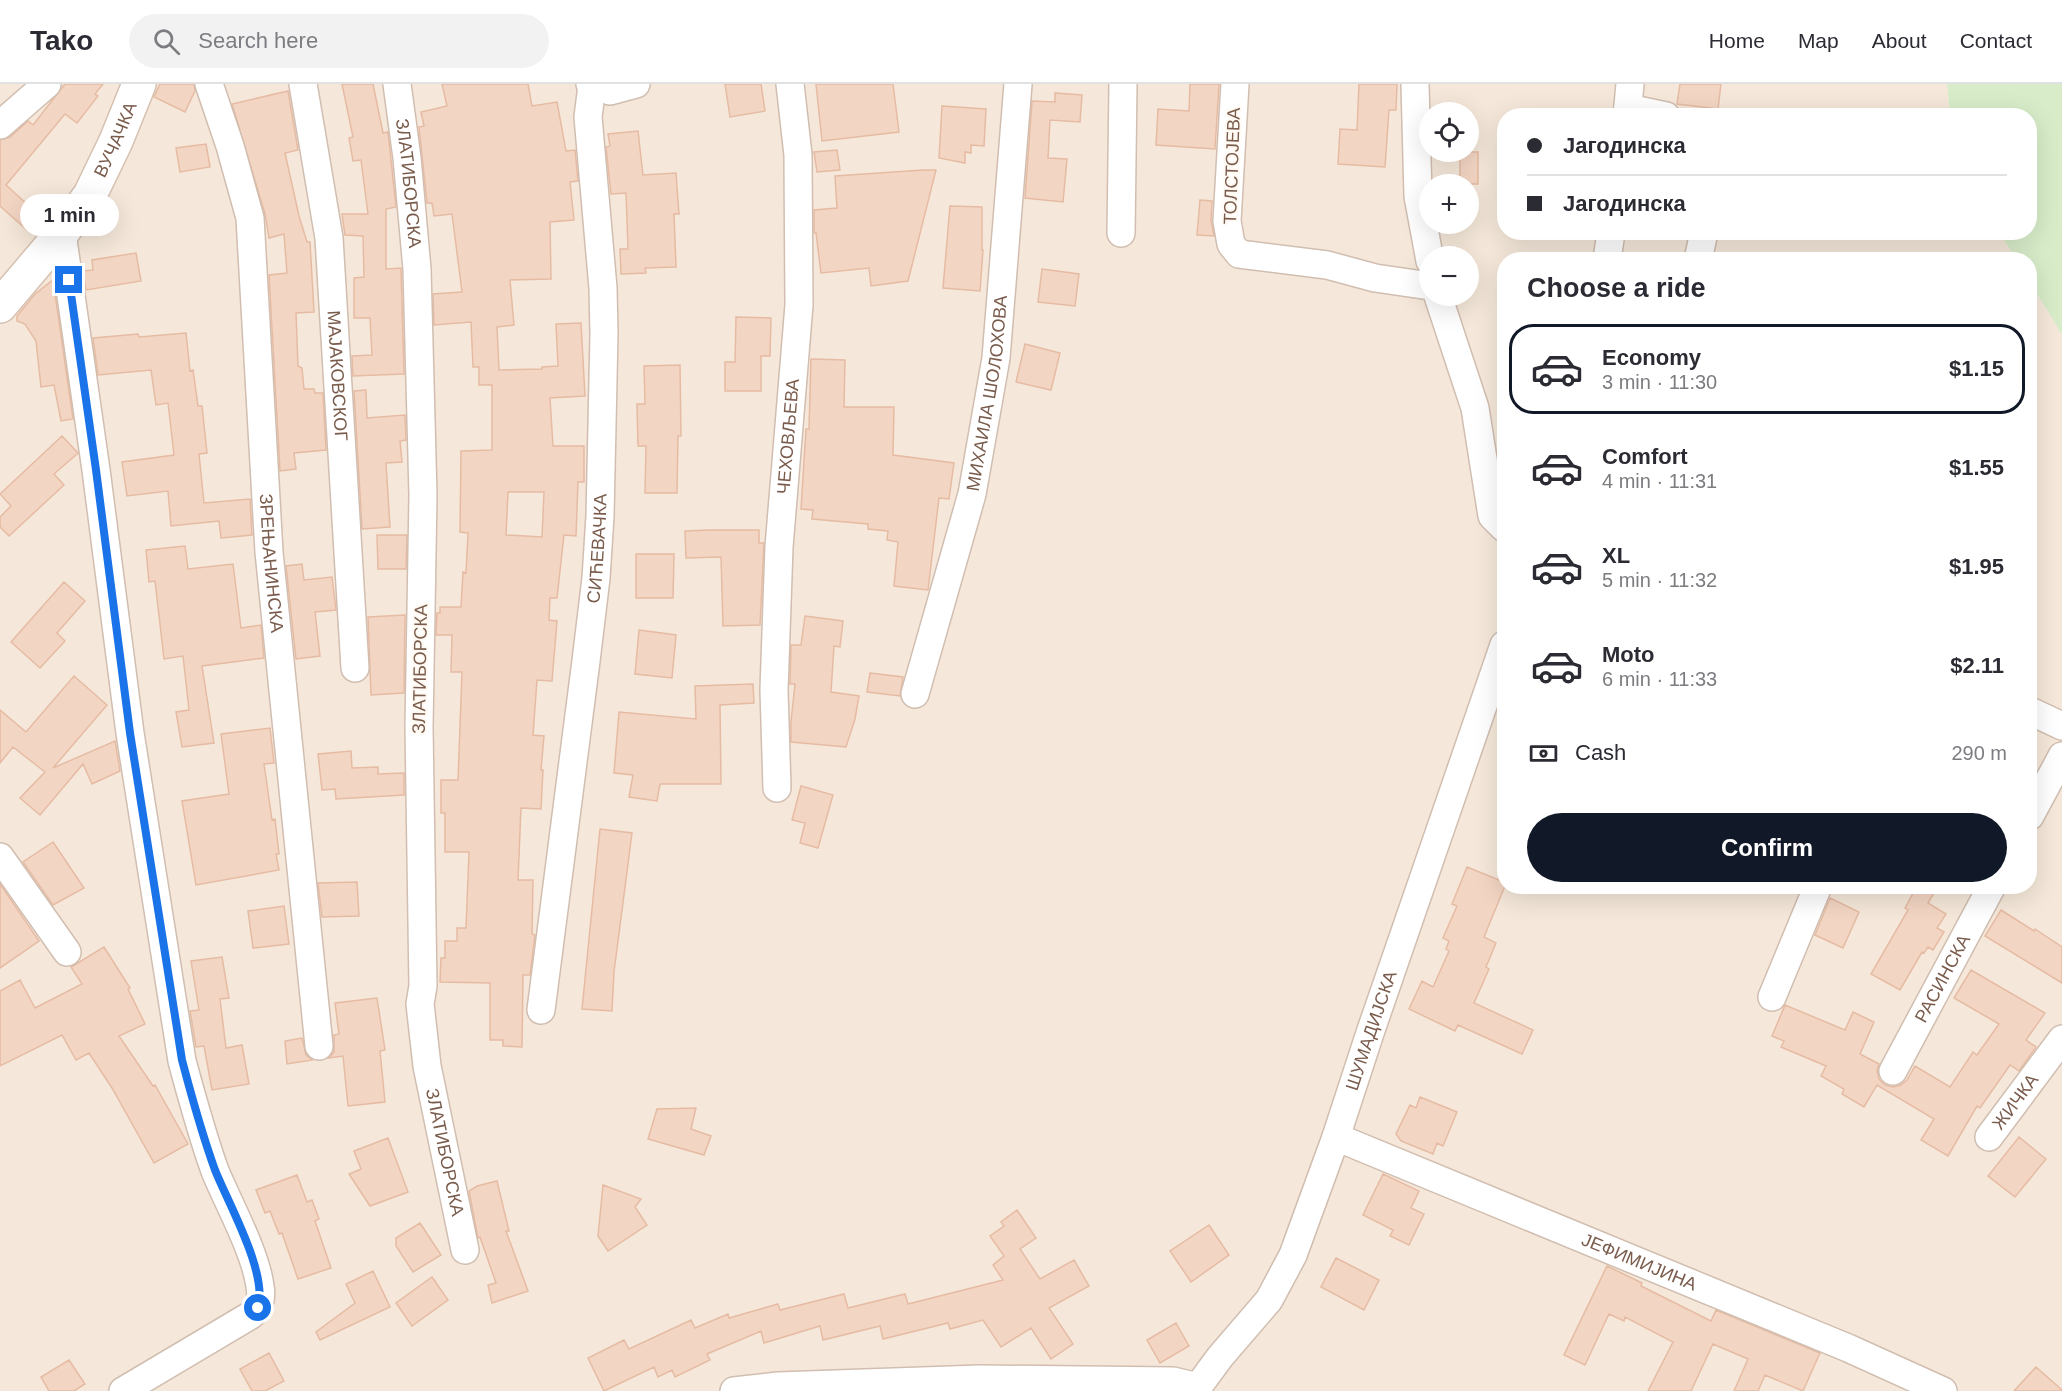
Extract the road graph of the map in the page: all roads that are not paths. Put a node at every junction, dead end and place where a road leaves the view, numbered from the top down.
1 (47, 84) edge
2 (139, 84) edge
3 (209, 84) edge
4 (303, 84) edge
5 (396, 84) edge
6 (636, 84) edge
7 (790, 84) edge
8 (1018, 84) edge
9 (1123, 84) edge
10 (1235, 84) edge
11 (1415, 84) edge
12 (591, 85) edge
13 (1628, 102) edge
14 (1644, 108) edge
15 (0, 125) edge
16 (62, 233) junction
17 (1121, 233) dead end
18 (1427, 246) edge
19 (1419, 284) edge
20 (0, 306) edge
21 (1441, 306) edge
22 (1497, 521) edge
23 (1497, 665) edge
24 (355, 668) dead end
25 (915, 694) dead end
26 (2037, 714) edge
27 (2062, 726) edge
28 (2062, 756) edge
29 (777, 788) dead end
30 (2037, 803) edge
31 (0, 857) edge
32 (1815, 894) edge
33 (1988, 894) edge
34 (67, 952) dead end
35 (1772, 997) dead end
36 (541, 1010) dead end
37 (2062, 1039) edge
38 (319, 1046) dead end
39 (1893, 1071) dead end
40 (1336, 1137) junction
41 (1989, 1137) dead end
42 (465, 1250) dead end
43 (1197, 1389) edge
44 (123, 1391) edge
45 (734, 1391) edge
46 (1943, 1391) edge

1 - 15 street
2 - 16 street, ВУЧАЧКА
3 - 38 street, ЗРЕЊАНИНСКА
4 - 24 street, МАЈАКОВСКОГ
5 - 42 street, ЗЛАТИБОРСКА
6 - 12 street
7 - 29 street, ЧЕХОВЉЕВА
8 - 25 street, МИХАИЛА ШОЛОХОВА
9 - 17 street
10 - 19 street, ТОЛСТОЈЕВА
11 - 18 street
12 - 36 street, СИЋЕВАЧКА
13 - 14 street
16 - 20 street, ВУЧАЧКА
16 - 44 street
21 - 22 street
23 - 40 street, ШУМАДИЈСКА
26 - 27 street
28 - 30 street
31 - 34 street
32 - 35 street
33 - 39 street, РАСИНСКА
37 - 41 street, ЖИЧКА
40 - 43 street, ШУМАДИЈСКА
40 - 46 street, ЈЕФИМИЈИНА
43 - 45 street

